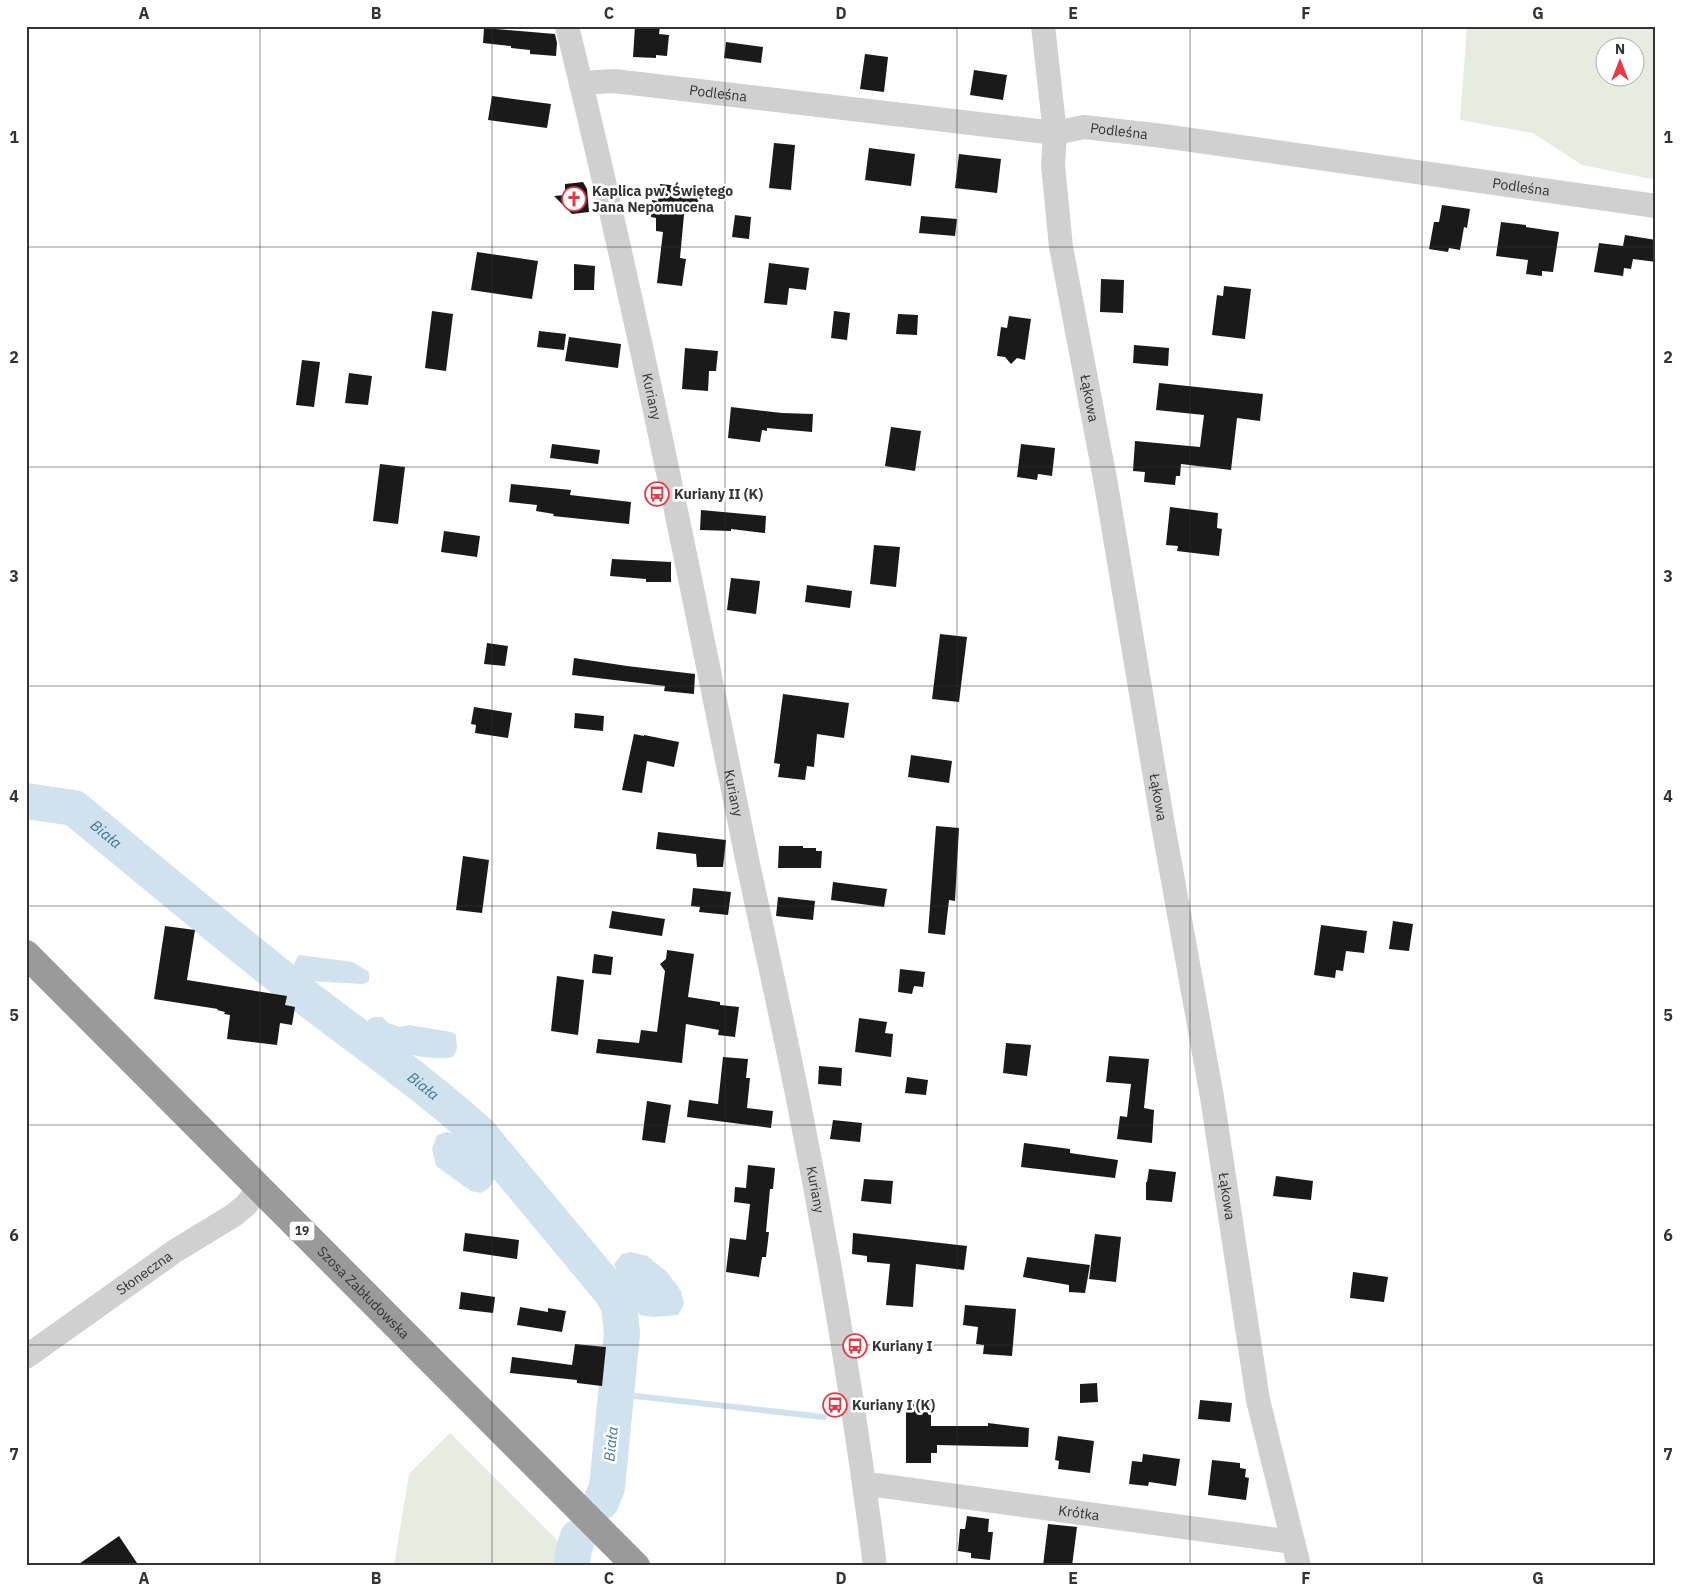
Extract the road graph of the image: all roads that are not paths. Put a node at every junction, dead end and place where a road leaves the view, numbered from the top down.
1 (567, 26) edge
2 (1043, 26) edge
3 (581, 83) junction
4 (1055, 133) junction
5 (1656, 206) edge
6 (26, 954) edge
7 (259, 1188) junction
8 (26, 1357) edge
9 (865, 1487) junction
10 (1294, 1542) junction
11 (636, 1566) edge
12 (875, 1566) edge
13 (1300, 1566) edge

1 - 3 street, Kuriany
2 - 4 street, Łąkowa
3 - 4 street, Podleśna
3 - 9 street, Kuriany
4 - 5 street, Podleśna
4 - 10 street, Łąkowa
6 - 7 highway, Szosa Zabłudowska / 19
7 - 8 street, Słoneczna
7 - 11 highway, Szosa Zabłudowska / 19
9 - 10 street, Krótka
9 - 12 street, Kuriany
10 - 13 street, Łąkowa

